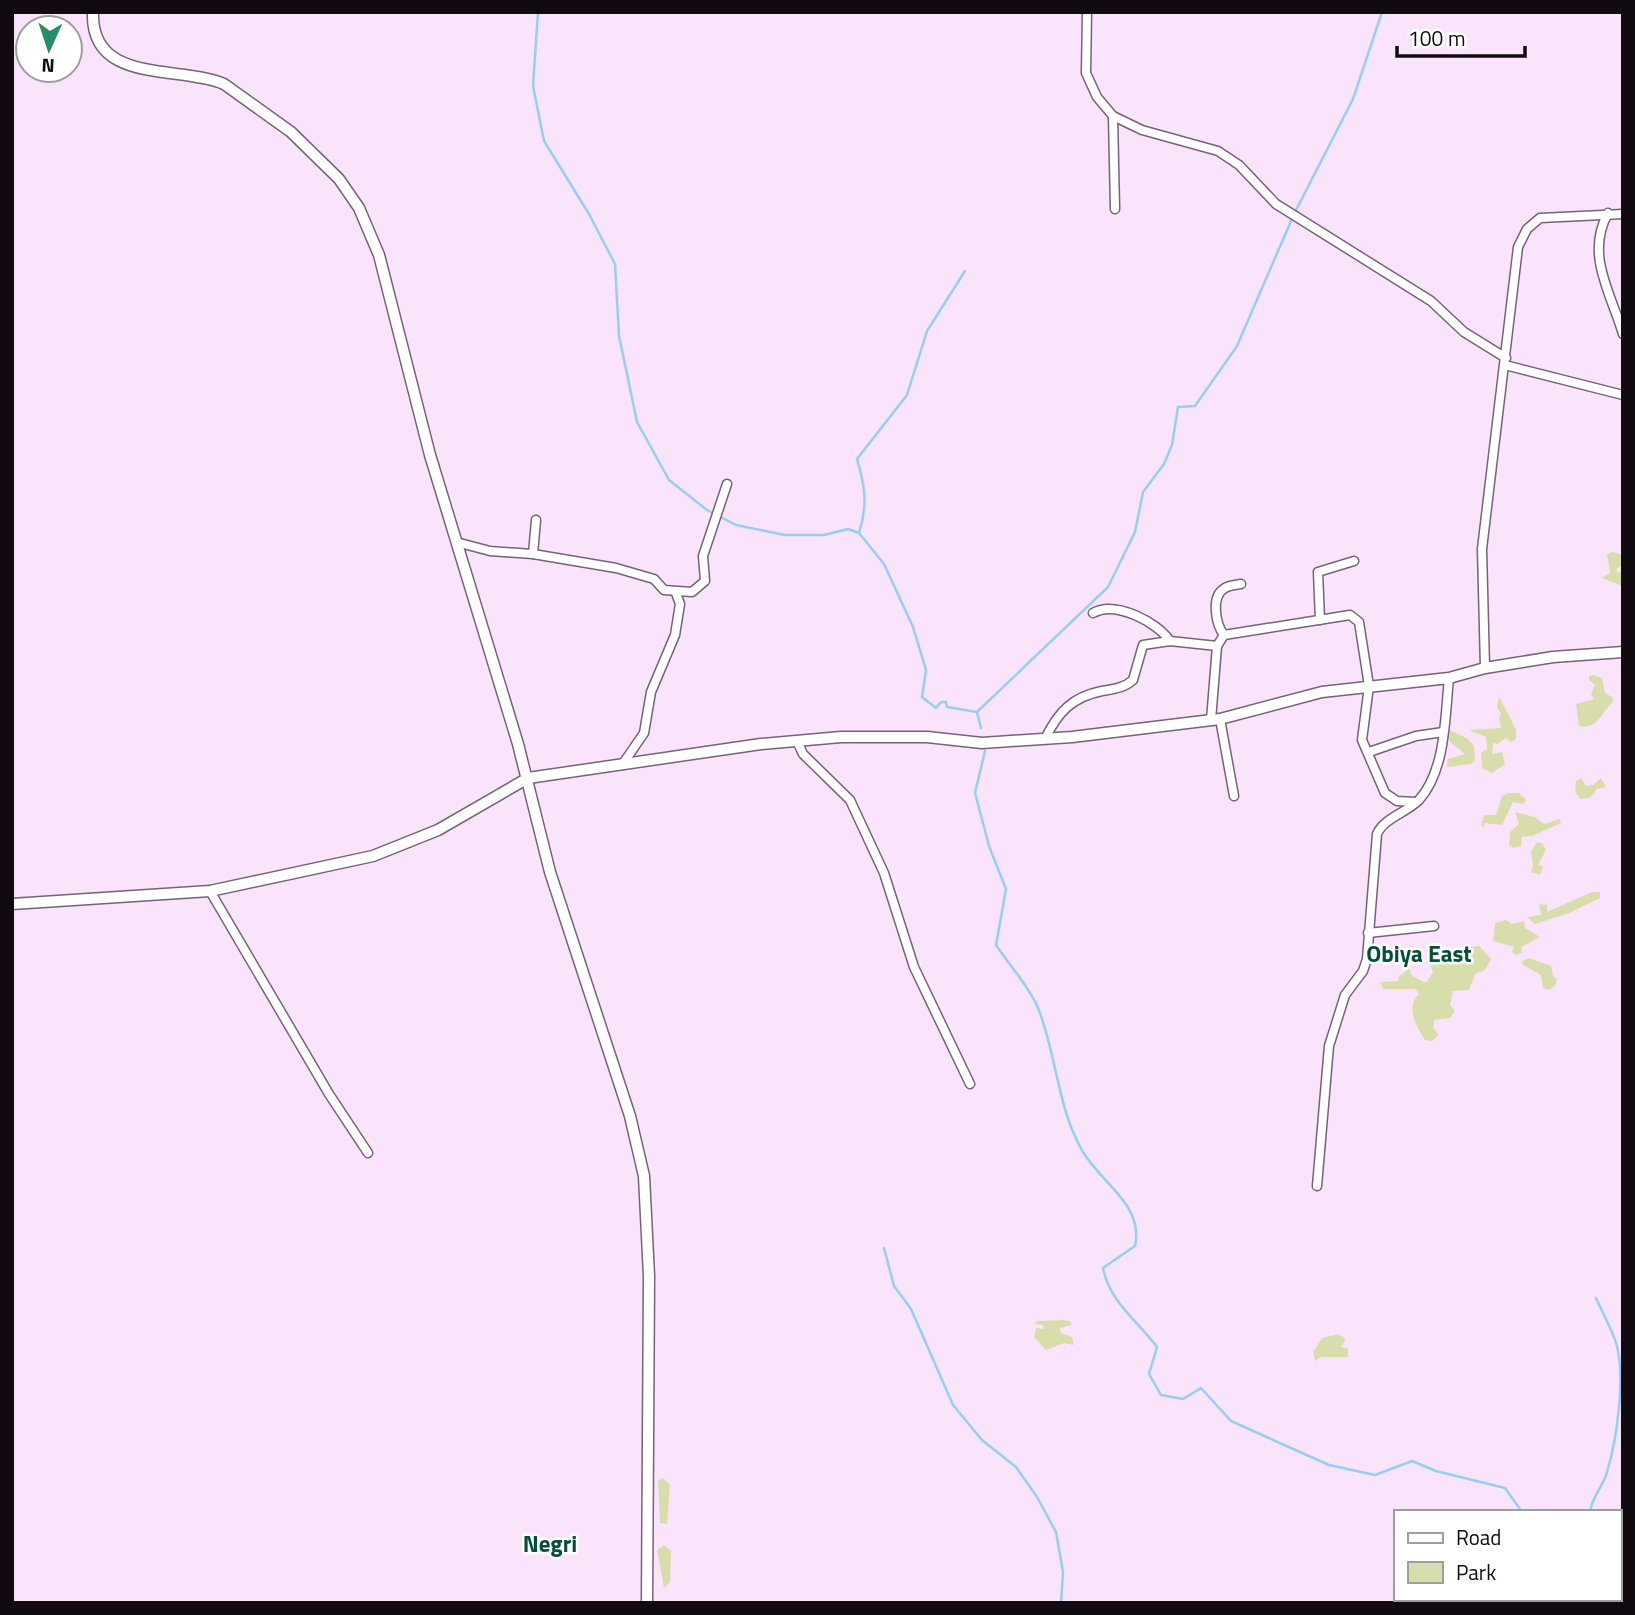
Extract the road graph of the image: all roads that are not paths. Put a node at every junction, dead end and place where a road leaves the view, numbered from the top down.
1 (93, 12) edge
2 (1087, 12) edge
3 (1113, 116) junction
4 (1115, 209) dead end
5 (1608, 213) junction
6 (1623, 214) edge
7 (1623, 334) edge
8 (1506, 362) junction
9 (1623, 395) edge
10 (727, 484) dead end
11 (536, 520) dead end
12 (456, 542) junction
13 (533, 554) junction
14 (1354, 561) dead end
15 (1241, 584) dead end
16 (692, 592) junction
17 (676, 593) junction
18 (680, 604) junction
19 (1093, 613) dead end
20 (1320, 620) junction
21 (1224, 635) junction
22 (1170, 641) junction
23 (1217, 646) junction
24 (1623, 652) edge
25 (1486, 668) junction
26 (1449, 678) junction
27 (1369, 686) junction
28 (1215, 720) junction
29 (1443, 732) junction
30 (1045, 739) junction
31 (797, 741) junction
32 (1368, 752) junction
33 (622, 765) junction
34 (528, 778) junction
35 (1234, 796) dead end
36 (1416, 802) junction
37 (210, 891) junction
38 (12, 904) edge
39 (1434, 926) dead end
40 (1368, 933) junction
41 (970, 1084) dead end
42 (368, 1153) dead end
43 (1317, 1186) dead end
44 (647, 1603) edge

1 - 12 street
2 - 3 street
3 - 4 street
3 - 8 street
5 - 6 street
5 - 7 street
5 - 8 street
8 - 9 street
8 - 25 street
10 - 16 street
11 - 13 street
12 - 13 street
12 - 34 street
13 - 17 street
14 - 20 street
15 - 21 street
16 - 17 street
16 - 18 street
17 - 18 street
18 - 33 street
19 - 22 street
20 - 21 street
20 - 27 street
21 - 23 street
22 - 23 street
22 - 30 street
23 - 28 street
24 - 25 street
25 - 26 street
26 - 27 street
26 - 29 street
27 - 28 street
27 - 32 street
28 - 30 street
28 - 35 street
29 - 32 street
29 - 36 street
30 - 31 street
31 - 33 street
31 - 41 street
32 - 36 street
33 - 34 street
34 - 37 street
34 - 44 street
36 - 40 street
37 - 38 street
37 - 42 street
39 - 40 street
40 - 43 street

